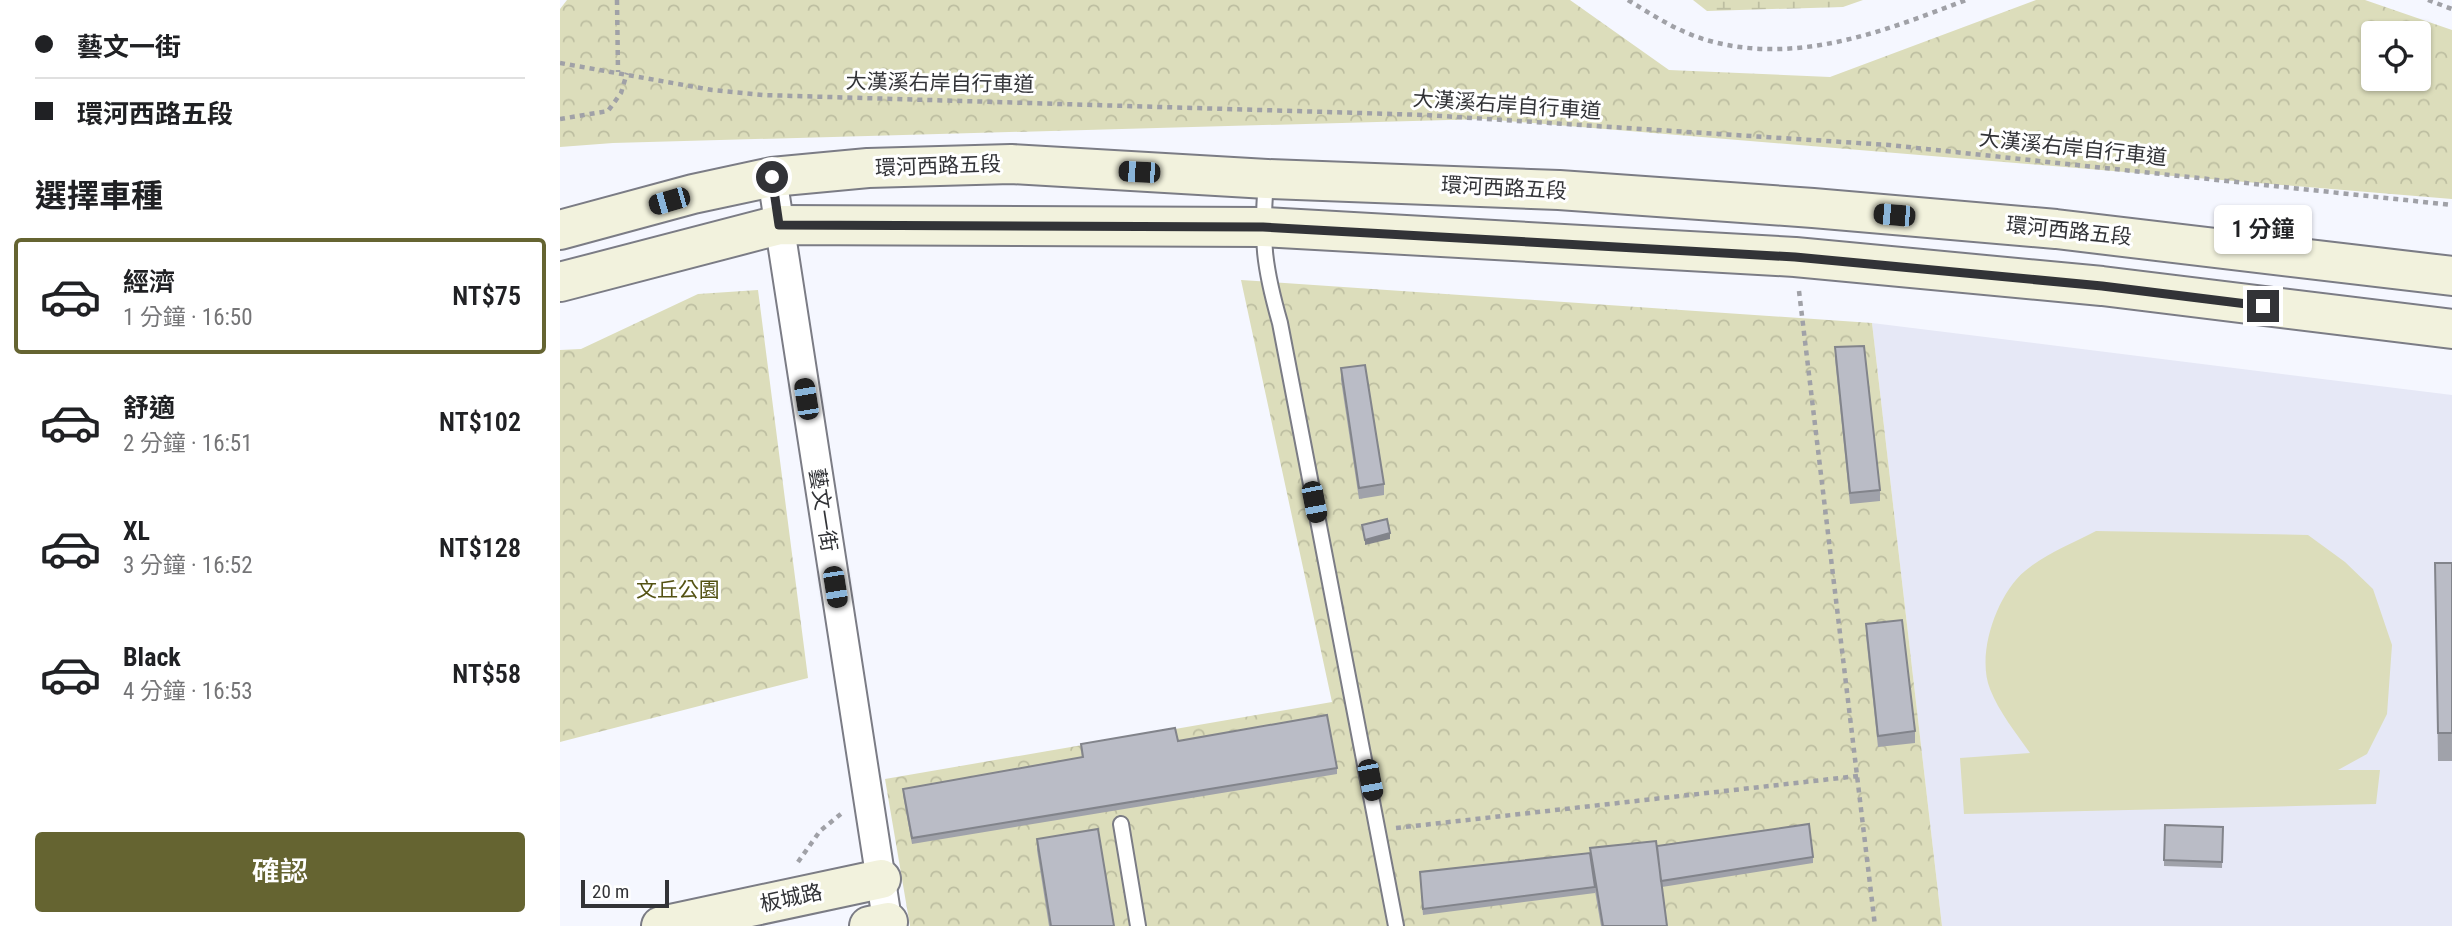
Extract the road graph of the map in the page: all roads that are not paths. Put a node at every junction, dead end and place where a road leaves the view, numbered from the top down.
1 (772, 177) junction
2 (1267, 179) junction
3 (779, 225) junction
4 (1263, 227) junction
5 (560, 230) edge
6 (2452, 276) edge
7 (560, 282) edge
8 (2452, 330) edge
9 (1121, 824) dead end
10 (881, 879) junction
11 (882, 925) edge
12 (661, 926) edge
13 (1138, 926) edge
14 (1396, 926) edge

1 - 2 street, 環河西路五段
1 - 3 street, 藝文一街
1 - 5 street, 環河西路五段
2 - 4 lane
2 - 6 street, 環河西路五段
3 - 4 street
3 - 7 street
3 - 10 street, 藝文一街
4 - 8 street
4 - 14 lane
9 - 13 lane
10 - 11 street, 藝文一街
10 - 12 street, 板城路

